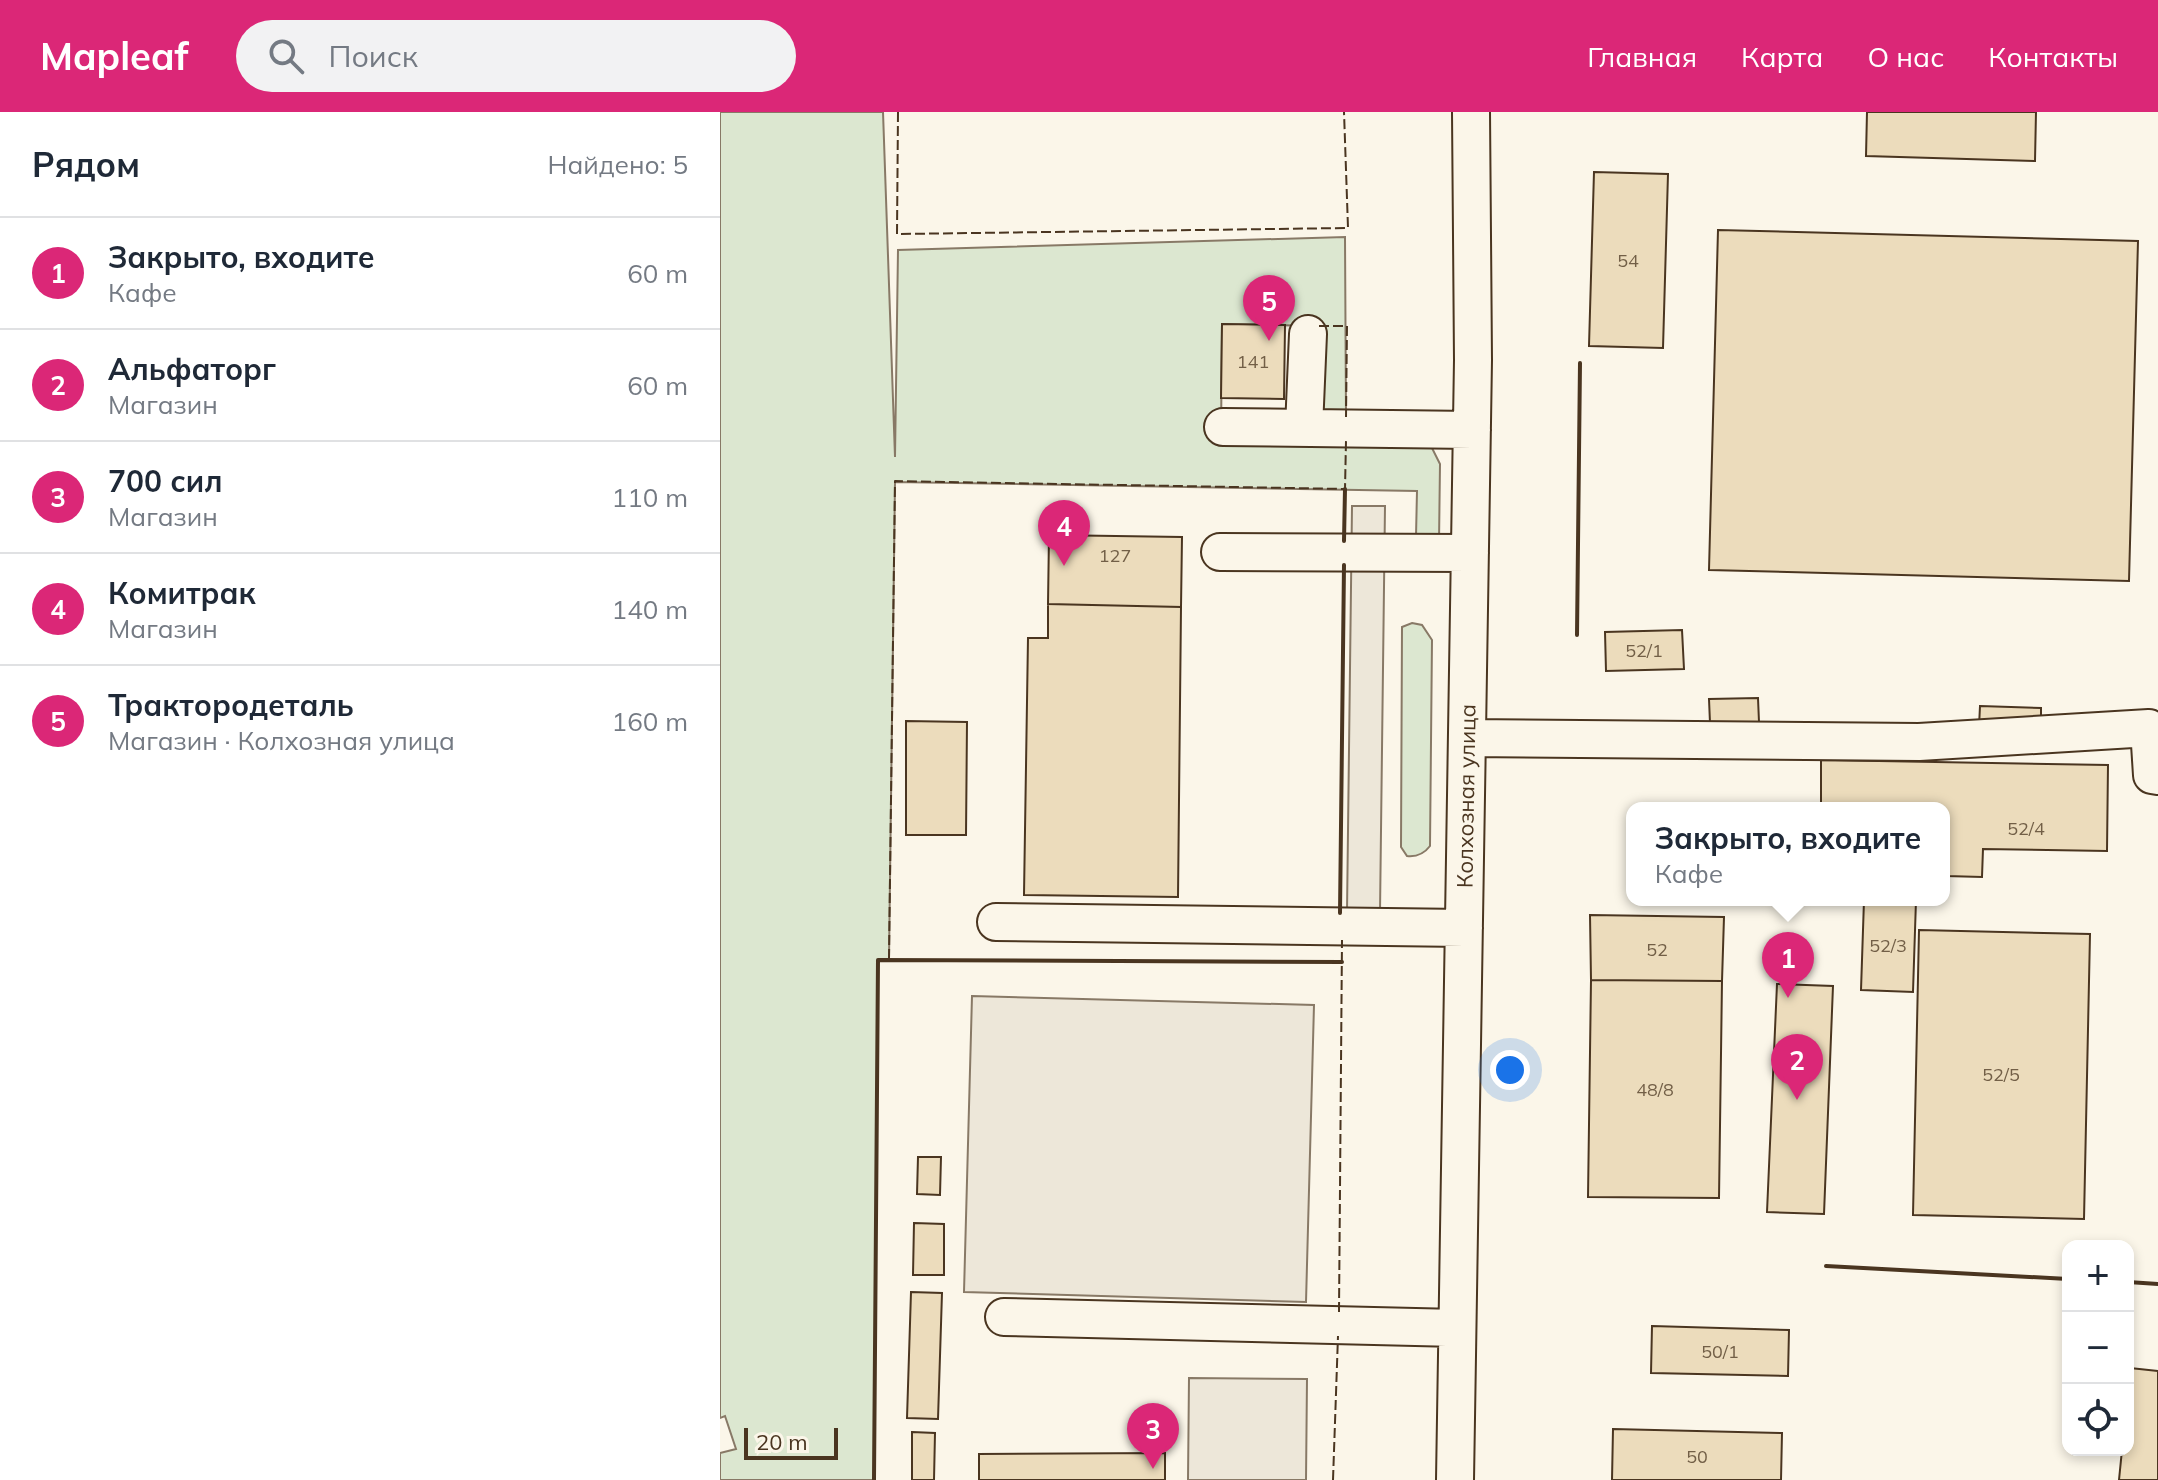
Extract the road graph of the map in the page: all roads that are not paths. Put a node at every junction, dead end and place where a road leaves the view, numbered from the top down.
1 (1471, 112) edge
2 (1308, 334) dead end
3 (1223, 427) dead end
4 (1304, 428) junction
5 (1472, 430) junction
6 (1220, 552) dead end
7 (1470, 553) junction
8 (1467, 738) junction
9 (2158, 776) edge
10 (996, 922) dead end
11 (1464, 928) junction
12 (1004, 1317) dead end
13 (1457, 1328) junction
14 (1455, 1480) edge

1 - 5 street, Колхозная улица
2 - 4 street
3 - 4 street
4 - 5 street
5 - 7 street, Колхозная улица
6 - 7 street
7 - 8 street, Колхозная улица
8 - 9 street
8 - 11 street, Колхозная улица
10 - 11 street
11 - 13 street, Колхозная улица
12 - 13 street
13 - 14 street, Колхозная улица

